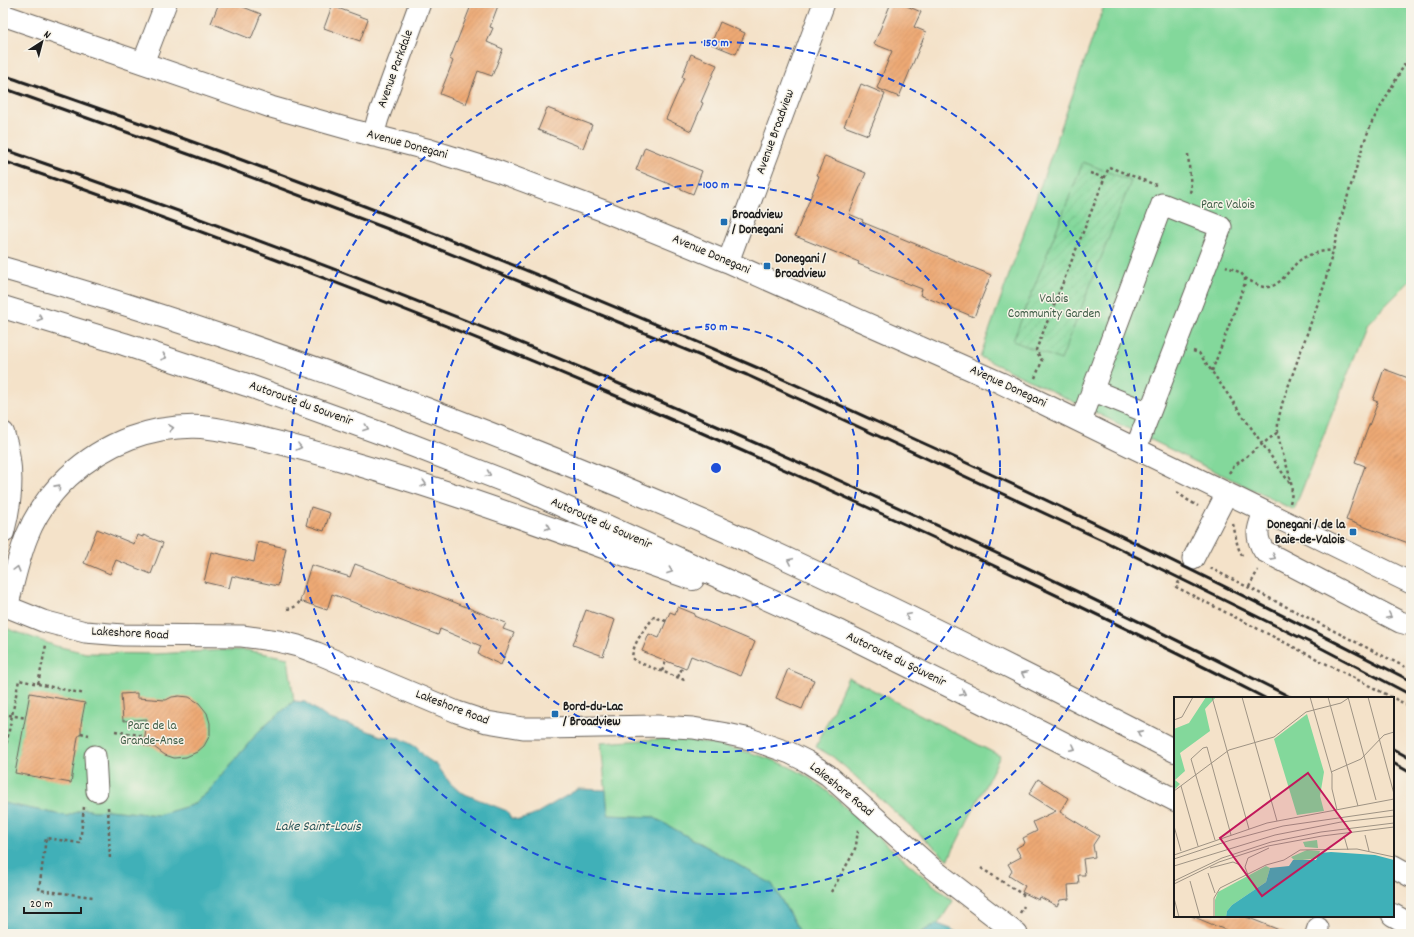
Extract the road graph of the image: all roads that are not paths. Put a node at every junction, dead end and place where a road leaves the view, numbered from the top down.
1 (166, 3) edge
2 (420, 3) edge
3 (824, 3) edge
4 (3, 15) edge
5 (143, 63) junction
6 (373, 136) junction
7 (728, 262) junction
8 (3, 268) edge
9 (3, 307) edge
10 (1092, 390) junction
11 (1149, 413) junction
12 (1081, 421) junction
13 (3, 433) edge
14 (1136, 448) junction
15 (1227, 486) junction
16 (1264, 512) junction
17 (3, 532) edge
18 (1195, 566) road end
19 (1411, 583) edge
20 (5, 605) edge
21 (1411, 625) edge
22 (840, 632) junction
23 (1174, 750) edge
24 (95, 756) dead end
25 (97, 799) road end
26 (1174, 799) edge
27 (1394, 867) edge
28 (1411, 876) edge
29 (1394, 916) edge
30 (1411, 925) edge
31 (1016, 934) edge

1 - 5 street
2 - 6 street, Avenue Parkdale
3 - 7 street, Avenue Broadview
4 - 5 street, Avenue Donegani
5 - 6 street, Avenue Donegani
6 - 7 street, Avenue Donegani
7 - 12 street, Avenue Donegani
23 -> 8 highway
9 -> 22 highway, Autoroute du Souvenir
10 - 11 street
10 - 11 street
10 - 12 street
11 - 14 street
12 - 14 street, Avenue Donegani
13 - 17 highway
14 - 15 street, Avenue Donegani
15 - 16 street, Avenue Donegani
15 - 18 street
16 - 19 street, Avenue Donegani
16 -> 21 street
20 -> 22 highway
20 - 31 street, Lakeshore Road
22 -> 26 highway, Autoroute du Souvenir
24 - 25 street
27 - 28 highway
29 - 30 highway

